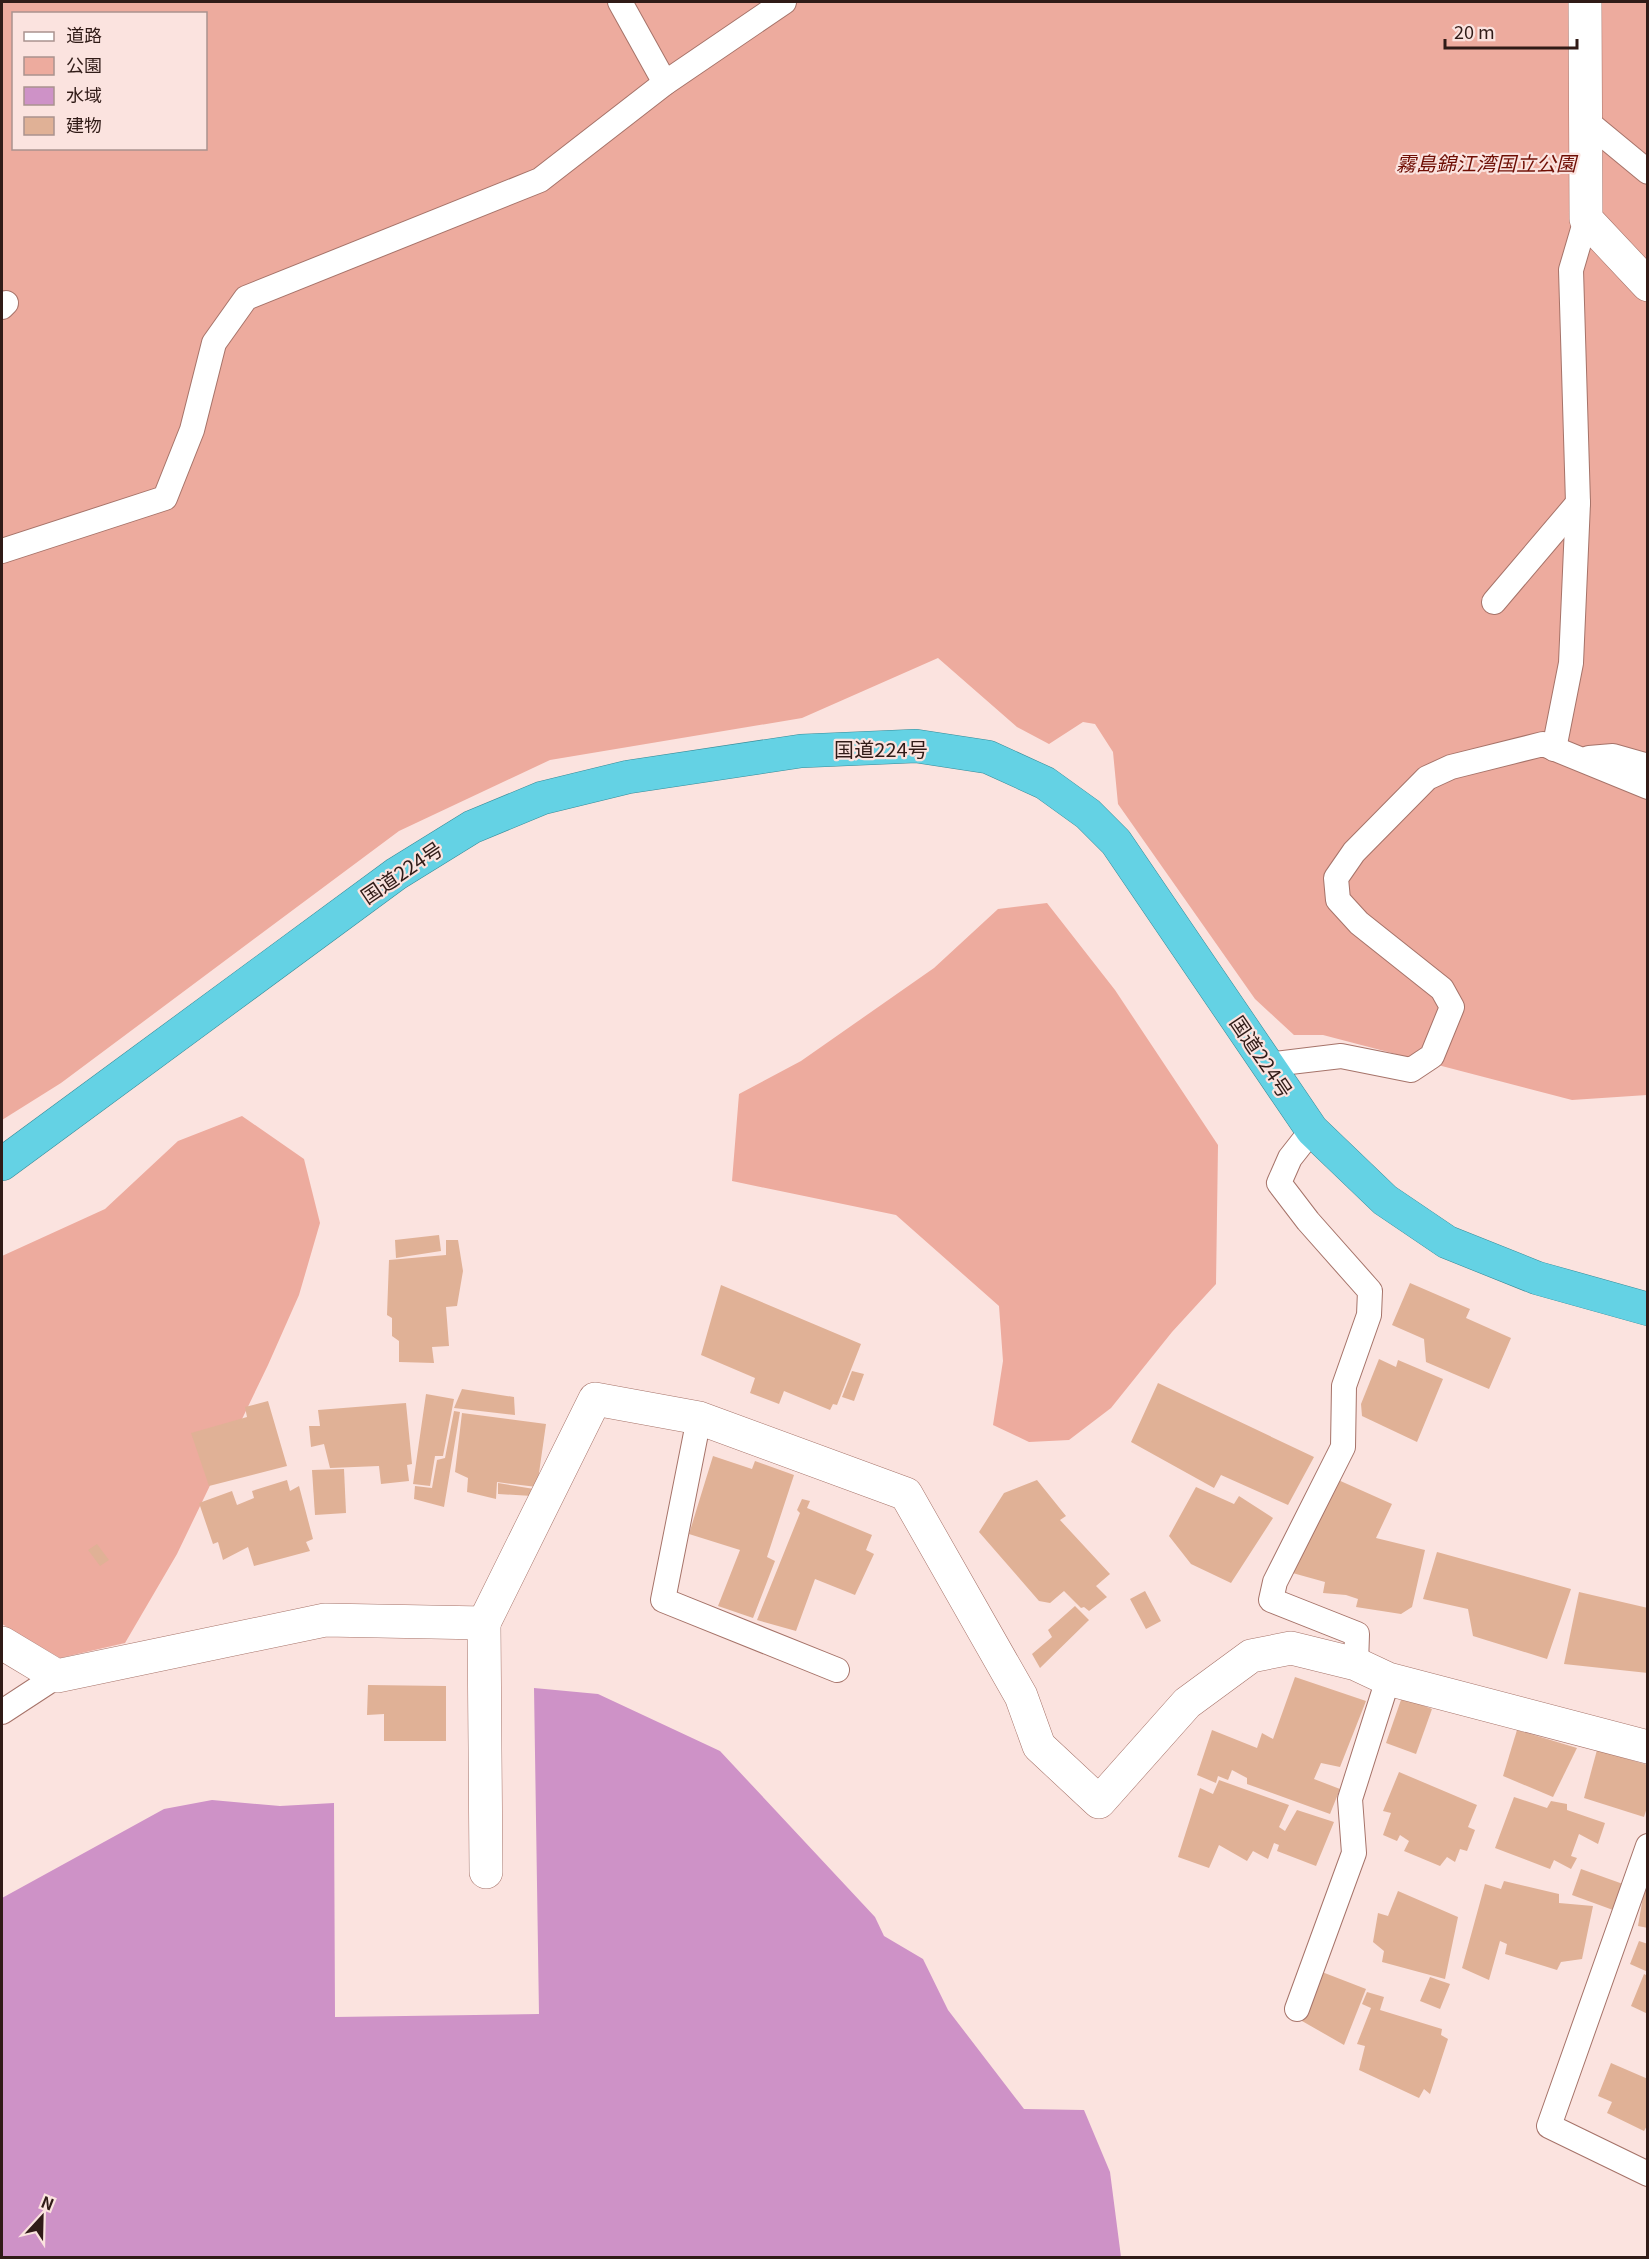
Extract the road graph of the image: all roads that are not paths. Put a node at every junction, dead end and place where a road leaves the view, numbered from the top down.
1 (620, 2) edge
2 (784, 2) edge
3 (1585, 2) edge
4 (665, 83) junction
5 (1585, 120) junction
6 (1647, 172) edge
7 (1586, 219) junction
8 (1647, 285) edge
9 (1578, 503) junction
10 (2, 551) edge
11 (1494, 602) dead end
12 (1554, 748) junction
13 (1581, 759) junction
14 (1647, 766) edge
15 (1647, 788) edge
16 (1266, 1065) junction
17 (1312, 1130) junction
18 (2, 1164) edge
19 (1647, 1309) edge
20 (699, 1418) junction
21 (484, 1623) junction
22 (2, 1643) edge
23 (1356, 1664) junction
24 (837, 1670) dead end
25 (57, 1676) junction
26 (1388, 1679) junction
27 (2, 1712) edge
28 (1647, 1747) edge
29 (1647, 1846) edge
30 (486, 1872) dead end
31 (1297, 2009) dead end
32 (1647, 2174) edge

1 - 4 lane
2 - 4 lane
3 - 5 street
4 - 10 lane
5 - 6 lane
5 - 7 street
7 - 8 street
7 - 9 lane
9 - 11 lane
9 - 12 lane
12 - 13 lane
12 - 16 lane
13 - 14 lane
13 - 15 lane
16 - 17 highway, 国道224号
16 - 18 highway, 国道224号
17 - 19 highway, 国道224号
17 - 23 lane
20 - 21 street
20 - 23 street
20 - 24 lane
21 - 25 street
21 - 30 street
22 - 25 street
23 - 26 street
25 - 27 lane
26 - 28 street
26 - 31 lane
29 - 32 lane

